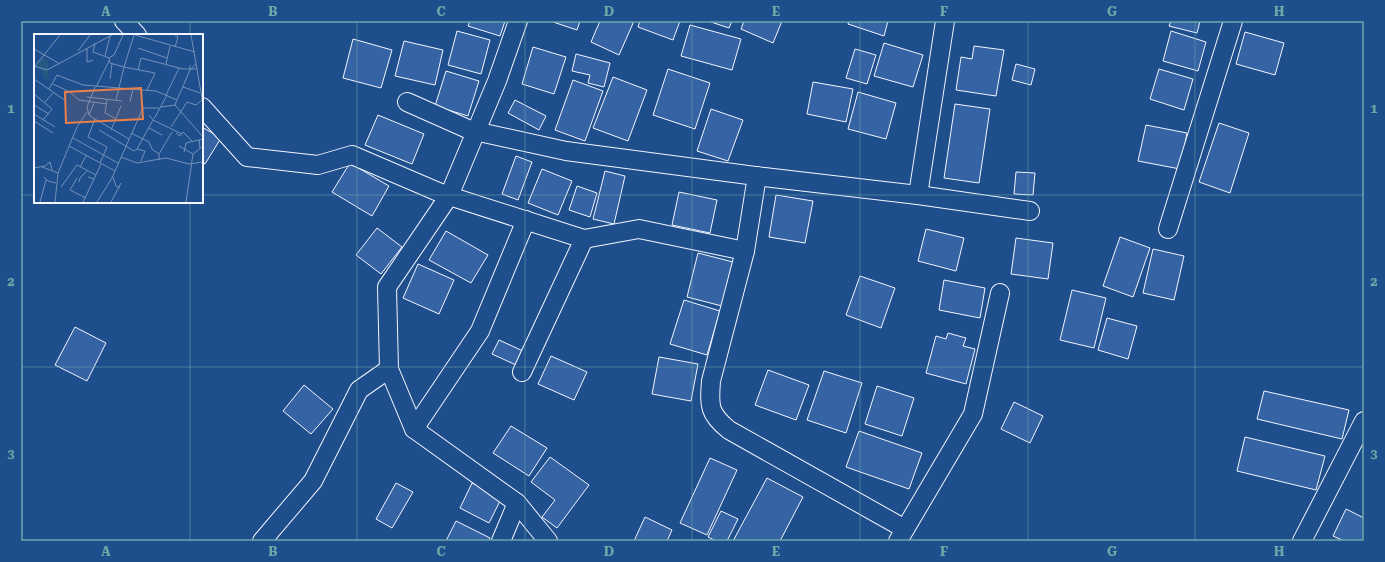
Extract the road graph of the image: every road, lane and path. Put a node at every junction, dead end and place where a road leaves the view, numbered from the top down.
1 (124, 21) edge
2 (518, 21) edge
3 (945, 21) edge
4 (1233, 21) edge
5 (136, 34) edge
6 (407, 102) dead end
7 (203, 108) edge
8 (476, 132) junction
9 (756, 176) junction
10 (918, 195) junction
11 (449, 196) junction
12 (1030, 211) dead end
13 (526, 220) junction
14 (1168, 229) dead end
15 (584, 239) junction
16 (745, 251) junction
17 (1000, 293) dead end
18 (389, 369) junction
19 (522, 372) dead end
20 (1364, 421) edge
21 (414, 429) junction
22 (517, 503) junction
23 (902, 535) edge
24 (262, 541) edge
25 (501, 541) edge
26 (548, 541) edge
27 (1302, 541) edge

1 - 5 street
2 - 8 street
3 - 10 street
4 - 14 street
6 - 8 street
7 - 11 street
8 - 9 street
8 - 11 street
9 - 10 street
9 - 16 street
10 - 12 street
11 - 13 street
11 - 18 street
13 - 15 street
13 - 21 street
15 - 16 street
15 - 19 street
16 - 23 street
17 - 23 street
18 - 21 street
18 - 24 street
20 - 27 street
21 - 22 street
22 - 25 street
22 - 26 street

